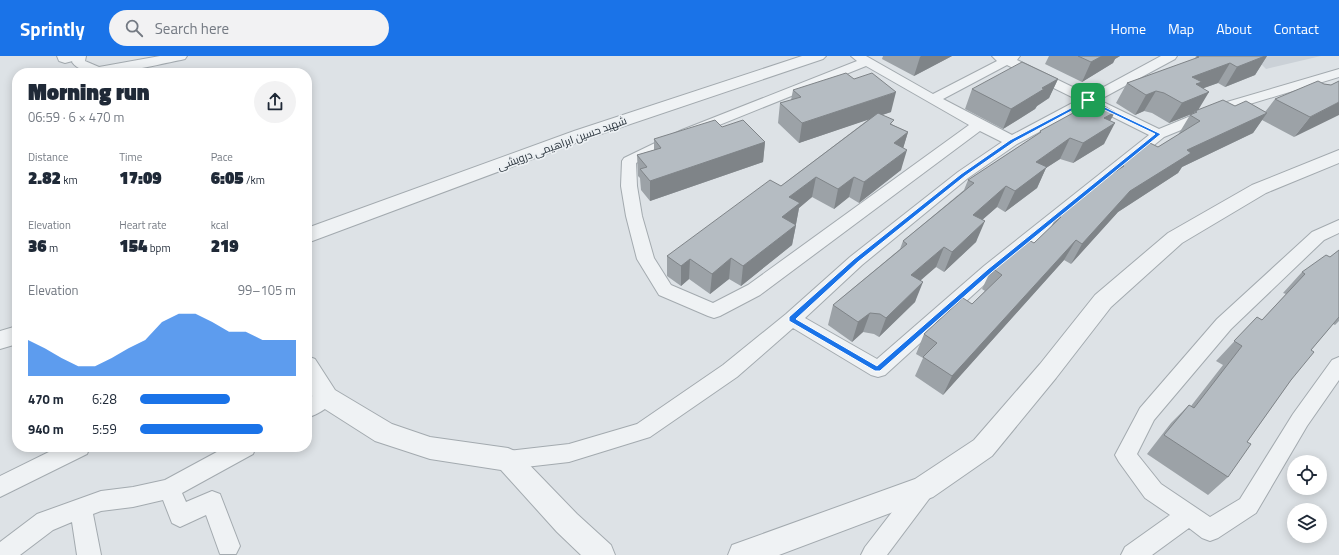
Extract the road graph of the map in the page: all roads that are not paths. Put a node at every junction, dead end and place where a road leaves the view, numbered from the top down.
1 (65, 56) edge
2 (75, 56) edge
3 (80, 56) edge
4 (181, 56) edge
5 (818, 56) edge
6 (1171, 56) edge
7 (1006, 57) edge
8 (861, 59) edge
9 (88, 68) edge
10 (115, 68) edge
11 (1339, 73) edge
12 (933, 99) junction
13 (1088, 100) junction
14 (979, 125) junction
15 (1159, 134) junction
16 (1012, 141) junction
17 (1339, 156) edge
18 (1339, 226) edge
19 (312, 234) edge
20 (792, 319) junction
21 (12, 336) edge
22 (0, 340) edge
23 (1339, 365) edge
24 (312, 384) edge
25 (317, 403) edge
26 (70, 452) edge
27 (237, 452) edge
28 (508, 460) junction
29 (0, 487) edge
30 (924, 488) junction
31 (169, 489) junction
32 (81, 508) junction
33 (1189, 515) junction
34 (228, 546) dead end
35 (1, 555) edge
36 (89, 555) edge
37 (601, 555) edge
38 (742, 555) edge
39 (873, 555) edge
40 (1133, 555) edge

1 - 2 street
3 - 9 street
4 - 10 street
5 - 19 street, شهید حسین ابراهیمی درویشی
6 - 13 street
7 - 12 street
7 - 13 street
8 - 12 street
8 - 14 street
11 - 15 street
12 - 14 street
13 - 15 street
13 - 16 street
14 - 16 street
15 - 20 street
16 - 20 street
17 - 30 street
18 - 33 street
20 - 28 street
21 - 22 street
23 - 33 street
24 - 25 street
25 - 28 street
26 - 29 street
27 - 31 street
28 - 37 street
30 - 38 street
30 - 39 street
31 - 32 street
31 - 34 street
32 - 35 street
32 - 36 street
33 - 40 street

